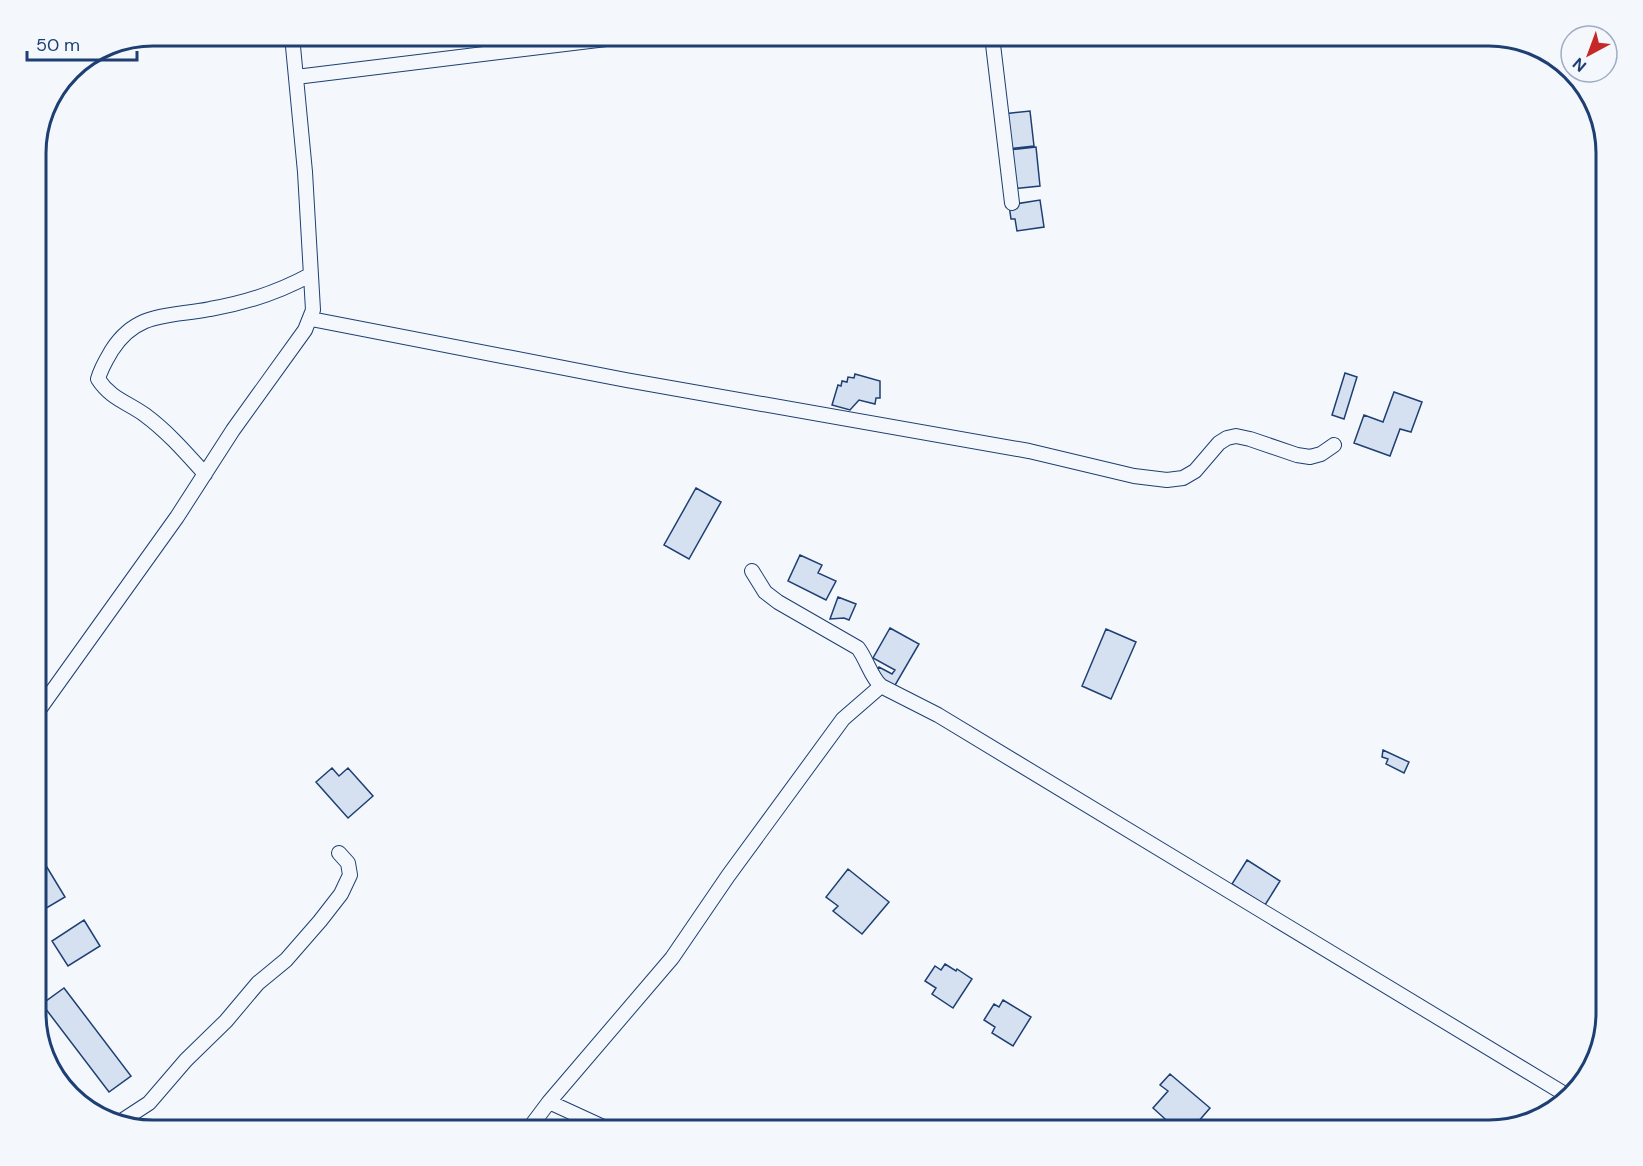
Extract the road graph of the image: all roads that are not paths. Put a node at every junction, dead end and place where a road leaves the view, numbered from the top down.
1 (293, 46) edge
2 (549, 46) edge
3 (993, 46) edge
4 (296, 77) junction
5 (1012, 203) dead end
6 (310, 274) junction
7 (311, 319) junction
8 (1334, 445) dead end
9 (205, 474) junction
10 (752, 571) dead end
11 (881, 686) junction
12 (47, 699) edge
13 (339, 853) dead end
14 (1561, 1092) edge
15 (549, 1102) junction
16 (127, 1116) edge
17 (536, 1120) edge
18 (588, 1120) edge

1 - 4 street
2 - 4 street
3 - 5 street
4 - 6 street
6 - 7 street
6 - 9 street
7 - 8 street
7 - 9 street
9 - 12 street
10 - 11 street
11 - 14 street
11 - 15 street
13 - 16 street
15 - 17 street
15 - 18 street

